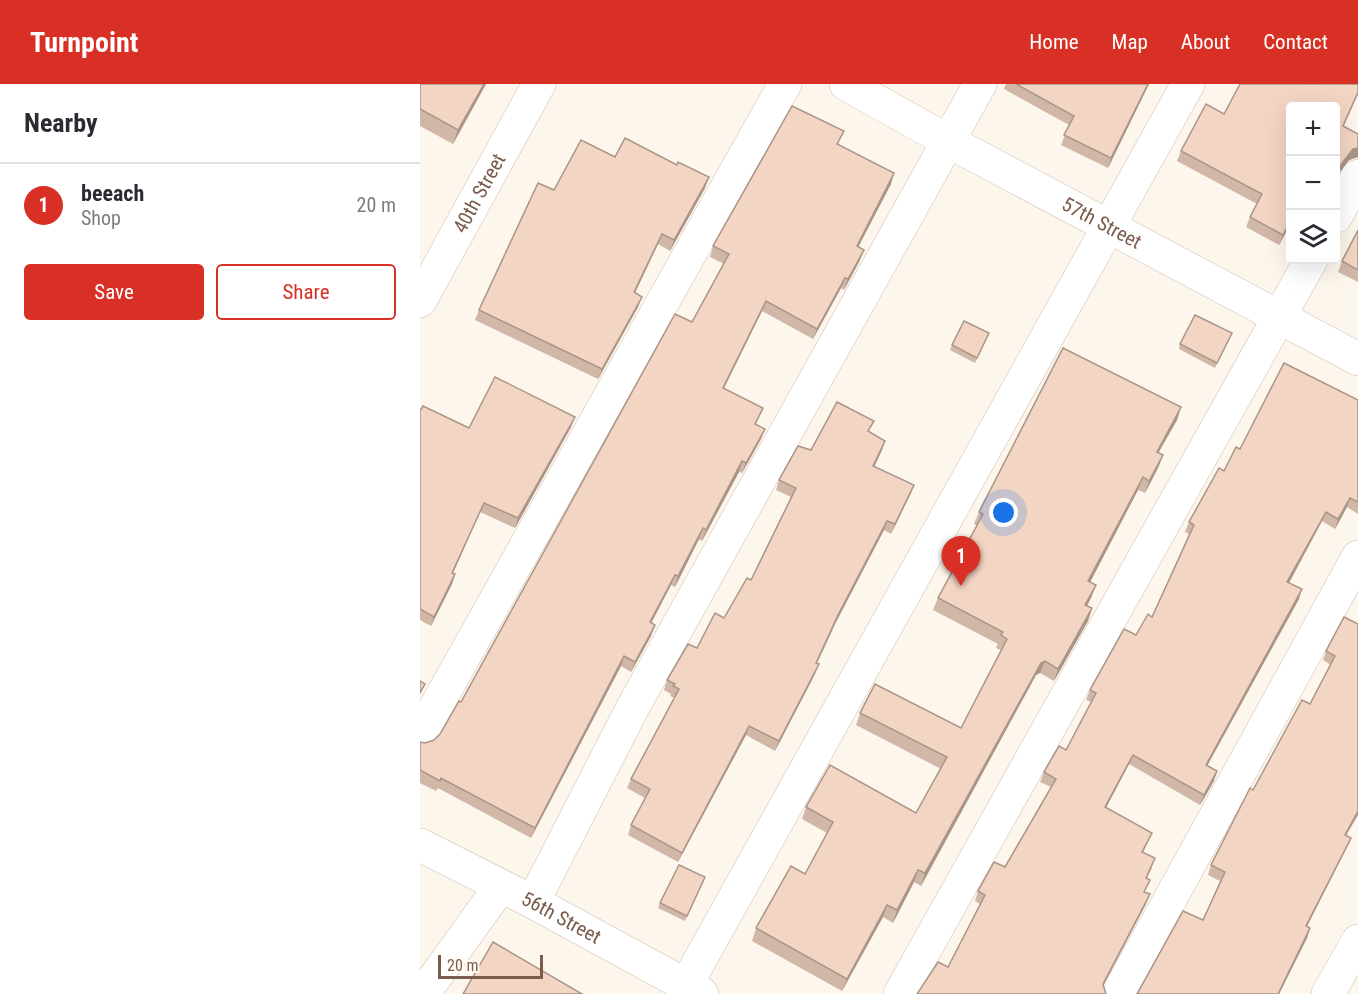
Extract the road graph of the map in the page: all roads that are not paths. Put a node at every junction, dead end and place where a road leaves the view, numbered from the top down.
1 (539, 84) edge
2 (785, 84) edge
3 (846, 84) edge
4 (980, 84) edge
5 (1188, 84) edge
6 (948, 141) junction
7 (1358, 176) edge
8 (1338, 210) edge
9 (1108, 225) junction
10 (1309, 264) edge
11 (420, 301) edge
12 (1279, 316) junction
13 (1358, 359) edge
14 (1358, 557) edge
15 (420, 735) edge
16 (420, 845) edge
17 (500, 886) junction
18 (533, 902) junction
19 (1358, 941) edge
20 (694, 989) edge
21 (423, 994) edge
22 (900, 994) edge
23 (1118, 994) edge
24 (1328, 994) edge

1 - 11 street, 40th Street
2 - 15 street
3 - 6 street, 57th Street
4 - 6 street
5 - 9 street
6 - 9 street, 57th Street
6 - 18 street
7 - 8 street
9 - 12 street, 57th Street
9 - 20 street
10 - 12 street
12 - 13 street, 57th Street
12 - 22 street
14 - 23 street
16 - 17 street, 56th Street
17 - 18 street, 56th Street
17 - 21 street
18 - 20 street, 56th Street
19 - 24 street

